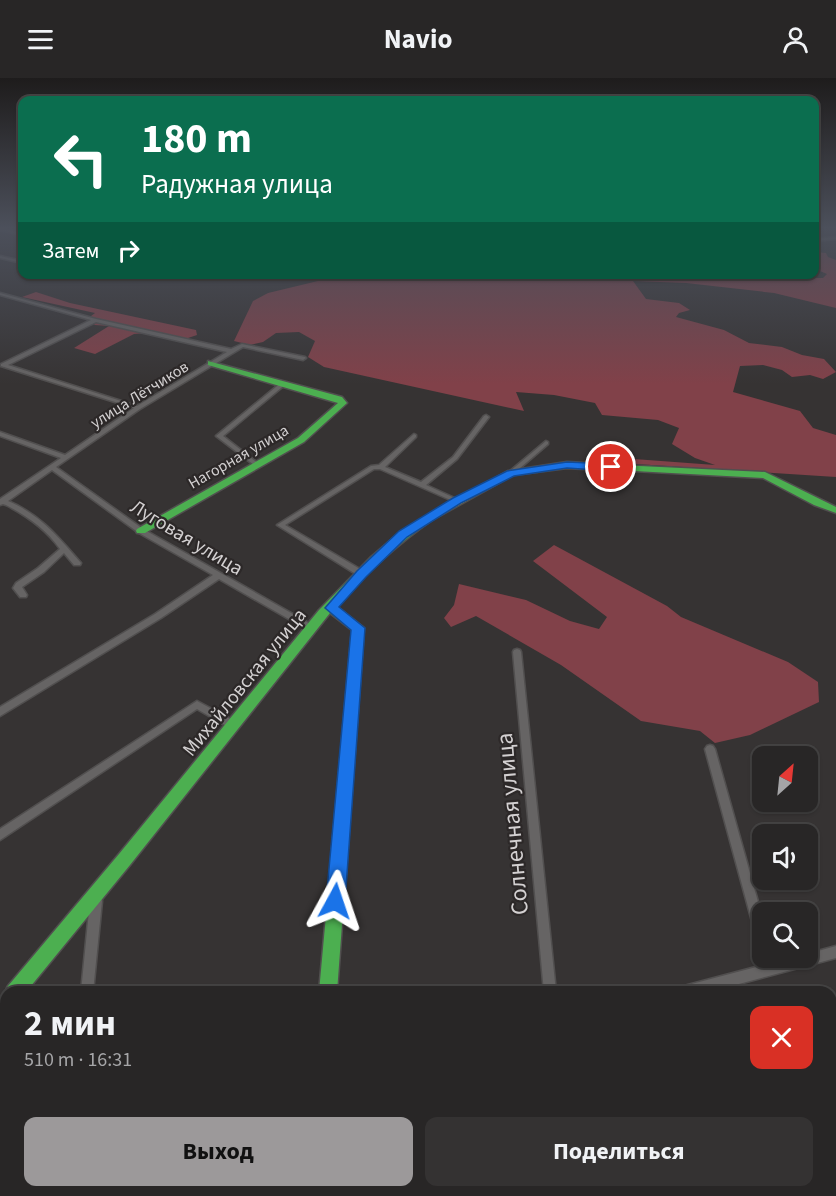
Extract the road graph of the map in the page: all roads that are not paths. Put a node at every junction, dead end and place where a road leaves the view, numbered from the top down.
1 (0, 294) edge
2 (96, 320) junction
3 (231, 351) junction
4 (303, 358) dead end
5 (212, 363) junction
6 (2, 366) edge
7 (284, 383) junction
8 (138, 408) junction
9 (486, 417) dead end
10 (0, 434) edge
11 (414, 436) dead end
12 (546, 443) dead end
13 (65, 457) junction
14 (256, 464) junction
15 (381, 466) junction
16 (51, 467) junction
17 (511, 473) junction
18 (423, 484) junction
19 (457, 501) junction
20 (1, 502) edge
21 (836, 510) edge
22 (141, 531) junction
23 (63, 550) junction
24 (77, 563) dead end
25 (362, 574) junction
26 (219, 575) junction
27 (23, 594) dead end
28 (331, 608) junction
29 (311, 628) junction
30 (517, 652) dead end
31 (0, 712) edge
32 (232, 726) junction
33 (710, 749) dead end
34 (0, 835) edge
35 (96, 897) junction
36 (753, 902) edge
37 (836, 952) edge
38 (818, 955) edge
39 (752, 968) edge
40 (19, 986) edge
41 (88, 986) edge
42 (328, 986) edge
43 (549, 986) edge
44 (701, 986) edge

1 - 2 street
2 - 3 street
2 - 6 street
3 - 4 street, улица Лётчиков
3 - 5 street, улица Лётчиков
5 - 7 street
5 - 8 street, улица Лётчиков
6 - 8 street
7 - 14 street
7 - 14 street, Нагорная улица
8 - 13 street, улица Лётчиков
9 - 18 street
10 - 13 street
11 - 15 street
12 - 17 street
13 - 16 street, улица Лётчиков
14 - 22 street, Нагорная улица
15 - 18 street
15 - 25 street
16 - 20 street, улица Лётчиков
16 - 22 street, Луговая улица
17 - 19 street, Михайловская улица
17 - 21 street, Михайловская улица
18 - 19 street
19 - 25 street, Михайловская улица
20 - 23 street
22 - 26 street, Луговая улица
23 - 24 street
23 - 27 street
25 - 28 street, Михайловская улица
26 - 29 street, Луговая улица
26 - 31 street
28 - 29 street, Михайловская улица
28 - 42 street
29 - 32 street, Михайловская улица
30 - 43 street, Солнечная улица
32 - 34 street
32 - 35 street, Михайловская улица
33 - 36 street
35 - 40 street, Михайловская улица
35 - 41 street
37 - 38 street
39 - 44 street

